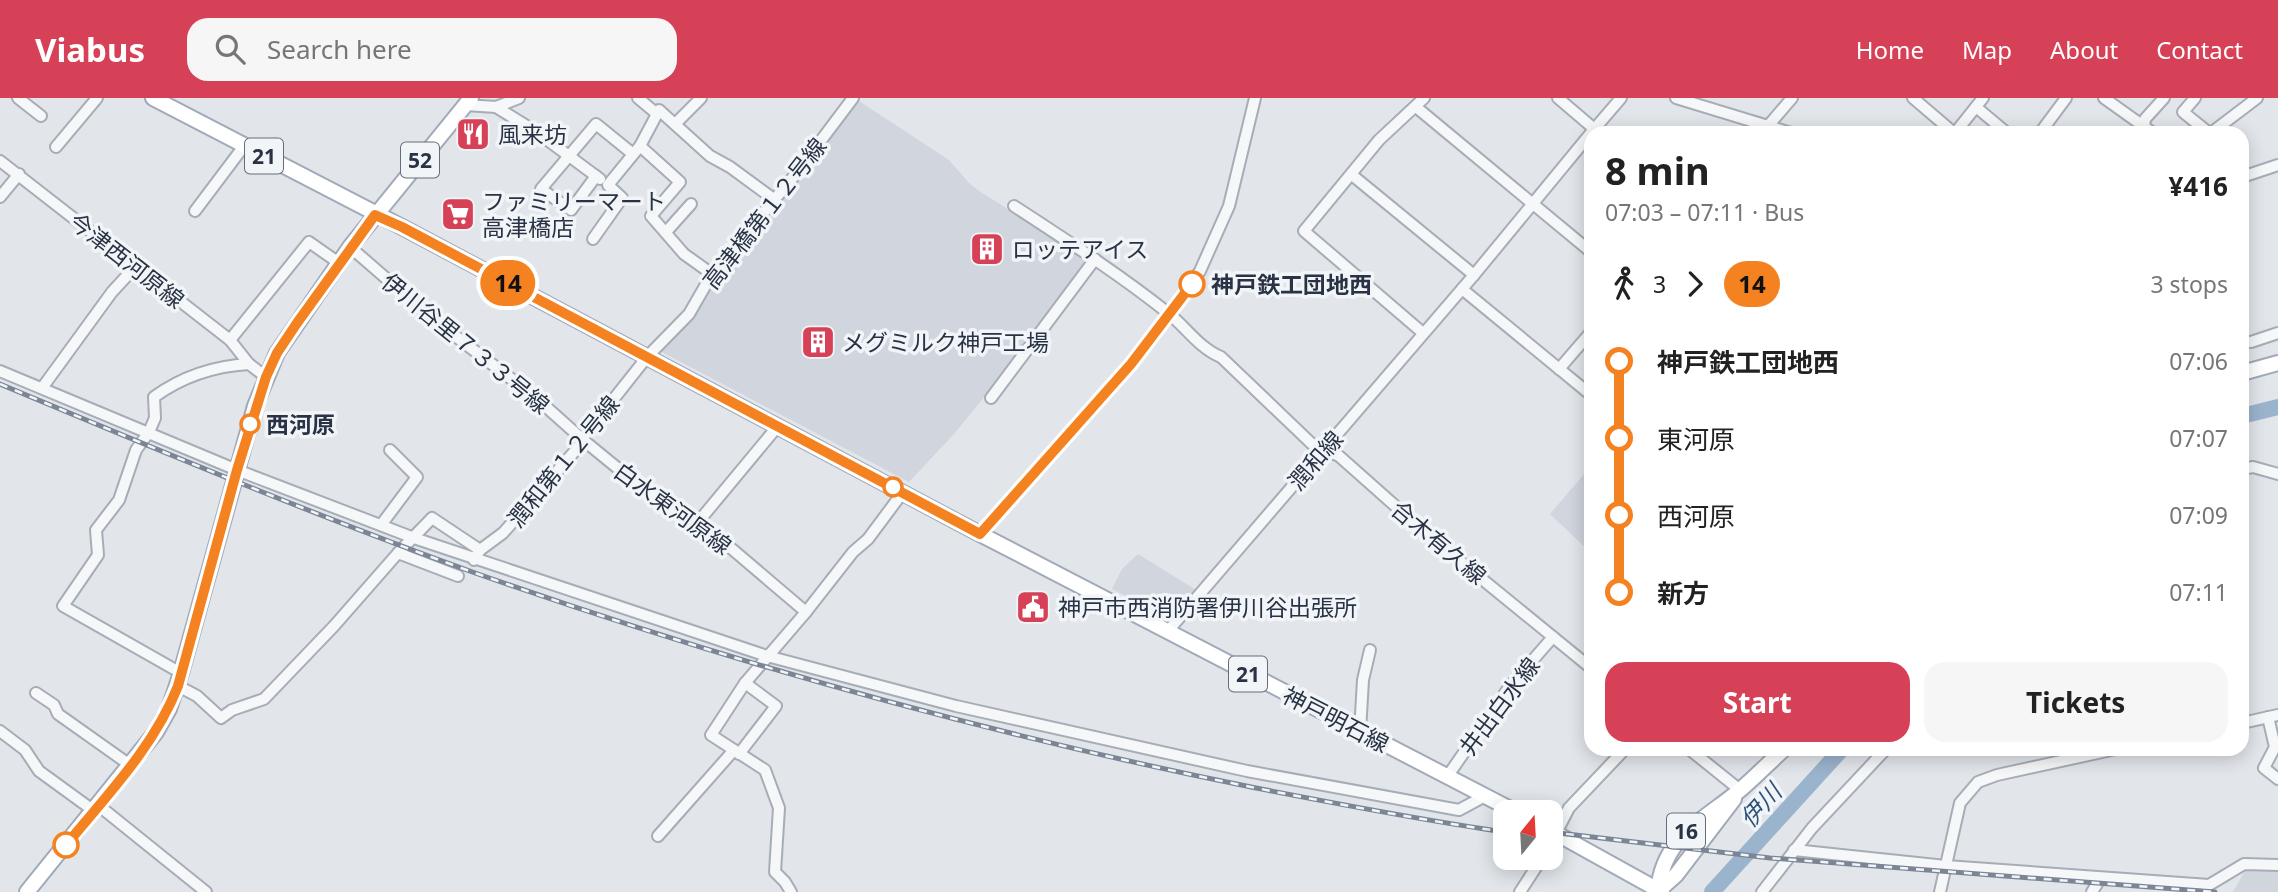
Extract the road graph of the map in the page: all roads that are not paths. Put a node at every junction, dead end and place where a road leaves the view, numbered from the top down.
1 (18, 98) edge
2 (97, 98) edge
3 (153, 98) edge
4 (519, 98) edge
5 (638, 98) edge
6 (701, 98) edge
7 (853, 98) edge
8 (1255, 98) edge
9 (1558, 98) edge
10 (1621, 98) edge
11 (1676, 98) edge
12 (1792, 98) edge
13 (1913, 98) edge
14 (2066, 98) edge
15 (2104, 98) edge
16 (2164, 98) edge
17 (2196, 98) edge
18 (2257, 98) edge
19 (468, 102) edge
20 (1420, 102) edge
21 (1980, 103) edge
22 (496, 107) junction
23 (657, 114) junction
24 (41, 116) dead end
25 (676, 123) junction
26 (1588, 126) edge
27 (1599, 126) edge
28 (1768, 126) joint
29 (1947, 126) edge
30 (1961, 126) edge
31 (2001, 126) edge
32 (2045, 126) edge
33 (2139, 126) edge
34 (2145, 126) edge
35 (2201, 126) edge
36 (2219, 126) edge
37 (1584, 144) edge
38 (244, 146) junction
39 (56, 147) dead end
40 (637, 150) junction
41 (569, 156) junction
42 (0, 161) edge
43 (2278, 165) edge
44 (19, 174) junction
45 (1352, 175) junction
46 (2249, 175) edge
47 (596, 176) junction
48 (608, 185) junction
49 (0, 197) edge
50 (775, 200) junction
51 (1533, 203) junction
52 (691, 204) dead end
53 (1014, 206) dead end
54 (195, 211) dead end
55 (375, 215) junction
56 (666, 232) junction
57 (593, 240) dead end
58 (1584, 246) edge
59 (350, 247) junction
60 (1095, 259) junction
61 (339, 263) junction
62 (135, 267) junction
63 (712, 274) junction
64 (1474, 275) junction
65 (1462, 289) junction
66 (1170, 314) junction
67 (1423, 333) junction
68 (2278, 333) edge
69 (230, 340) junction
70 (1584, 340) edge
71 (2251, 342) dead end
72 (647, 357) junction
73 (2278, 363) edge
74 (249, 364) junction
75 (1559, 369) junction
76 (0, 371) edge
77 (2249, 371) edge
78 (266, 377) junction
79 (41, 388) junction
80 (1584, 389) edge
81 (991, 398) dead end
82 (777, 427) junction
83 (149, 432) junction
84 (582, 439) junction
85 (1325, 449) junction
86 (390, 450) dead end
87 (2249, 467) edge
88 (237, 470) junction
89 (2278, 474) edge
90 (903, 492) junction
91 (699, 521) junction
92 (381, 525) junction
93 (980, 534) junction
94 (414, 538) junction
95 (480, 550) junction
96 (398, 553) junction
97 (474, 560) junction
98 (458, 576) dead end
99 (806, 612) junction
100 (1168, 631) junction
101 (1553, 637) junction
102 (1370, 650) dead end
103 (767, 656) junction
104 (1584, 662) edge
105 (180, 680) junction
106 (745, 683) junction
107 (36, 693) dead end
108 (2273, 716) edge
109 (2249, 721) edge
110 (0, 731) edge
111 (1360, 732) junction
112 (736, 752) junction
113 (1618, 756) edge
114 (1698, 756) edge
115 (1776, 756) edge
116 (1879, 756) edge
117 (2084, 756) edge
118 (130, 765) junction
119 (1447, 777) junction
120 (2278, 779) edge
121 (1740, 790) junction
122 (1485, 796) junction
123 (1493, 800) edge
124 (96, 808) junction
125 (1563, 818) edge
126 (658, 836) dead end
127 (1563, 841) edge
128 (1794, 850) junction
129 (2278, 865) edge
130 (1946, 866) junction
131 (1534, 870) edge
132 (2100, 879) junction
133 (1659, 891) edge
134 (27, 892) edge
135 (206, 892) edge
136 (791, 892) edge
137 (1520, 892) edge
138 (1762, 892) edge
139 (1941, 892) edge
140 (2092, 892) edge

1 - 24 street
2 - 39 street
3 - 38 main road, 神戸明石線 / 21
4 - 22 street
5 - 23 street
6 - 25 street
7 - 50 street, 高津橋第１２号線
8 - 66 street
9 - 26 street
10 - 27 street, 潤和線
11 - 28 street
12 - 28 street
13 - 29 street
14 - 32 street
15 - 33 street
16 - 34 street
17 - 35 street
18 - 36 street
19 - 22 street
19 - 55 main road, 52
20 - 45 street
20 - 51 street
21 - 30 street
21 - 31 street
22 - 41 street
23 - 25 street
23 - 40 street
25 - 50 street
37 - 51 street, 潤和線
38 - 54 street
38 - 55 main road, 神戸明石線 / 21
40 - 41 street
40 - 48 street
40 - 56 street
41 - 47 street
41 - 47 street
42 - 44 street, 今津西河原線
43 - 46 street
44 - 49 street
44 - 62 street, 今津西河原線
45 - 64 street
45 - 67 street
47 - 48 street
48 - 57 street
50 - 63 street, 高津橋第１２号線
51 - 58 street
51 - 64 street, 潤和線
52 - 56 street
53 - 60 street, 合木有久線
55 - 59 main road, 52
55 - 72 main road, 神戸明石線 / 21
56 - 63 street
59 - 61 main road, 52
59 - 84 street, 伊川谷里７３３号線
60 - 66 street, 合木有久線
60 - 81 street
61 - 69 street
61 - 78 main road, 52
62 - 69 street, 今津西河原線
62 - 79 street
63 - 72 street, 高津橋第１２号線
64 - 65 street, 潤和線
65 - 67 street, 潤和線
65 - 75 street
66 - 85 street, 合木有久線
66 - 93 street
67 - 85 street, 潤和線
68 - 71 street
69 - 74 street, 今津西河原線
70 - 75 street
72 - 82 main road, 神戸明石線 / 21
72 - 84 street, 潤和第１２号線
73 - 77 main road
74 - 78 street, 今津西河原線
74 - 83 street
75 - 80 street
76 - 79 street
78 - 88 main road, 52
79 - 83 street
82 - 90 main road, 神戸明石線 / 21
82 - 91 street
83 - 88 street
83 - 105 street
84 - 91 street, 白水東河原線
84 - 95 street, 潤和第１２号線
85 - 100 street, 潤和線
85 - 101 street, 合木有久線
86 - 92 street
87 - 89 street
88 - 92 street
88 - 105 main road, 52
90 - 93 main road, 神戸明石線 / 21
90 - 99 street
91 - 99 street, 白水東河原線
92 - 94 street
93 - 100 main road, 神戸明石線 / 21
94 - 95 street
94 - 96 street
94 - 97 street
95 - 97 street, 潤和第１２号線
96 - 98 street
96 - 105 street
97 - 103 street
99 - 103 street
100 - 111 main road, 神戸明石線 / 21
101 - 104 street, 合木有久線
101 - 119 street, 井出白水線
102 - 111 street
103 - 106 street
103 - 122 street
105 - 118 main road, 52
106 - 112 street
106 - 112 street
107 - 118 street
108 - 109 street
108 - 120 street
110 - 124 street
111 - 119 main road, 神戸明石線 / 21
112 - 126 street
112 - 136 street
113 - 125 street
114 - 121 street
115 - 121 main road, 16
116 - 128 street
117 - 130 street
118 - 124 main road, 52
119 - 122 main road, 神戸明石線 / 21
121 - 133 main road, 16
121 - 133 main road, 16
122 - 123 main road, 神戸明石線 / 21
124 - 134 main road, 52
124 - 135 street
127 - 133 main road
128 - 130 street
128 - 138 street
129 - 132 street
130 - 132 street
130 - 139 street
131 - 137 street
132 - 140 street

